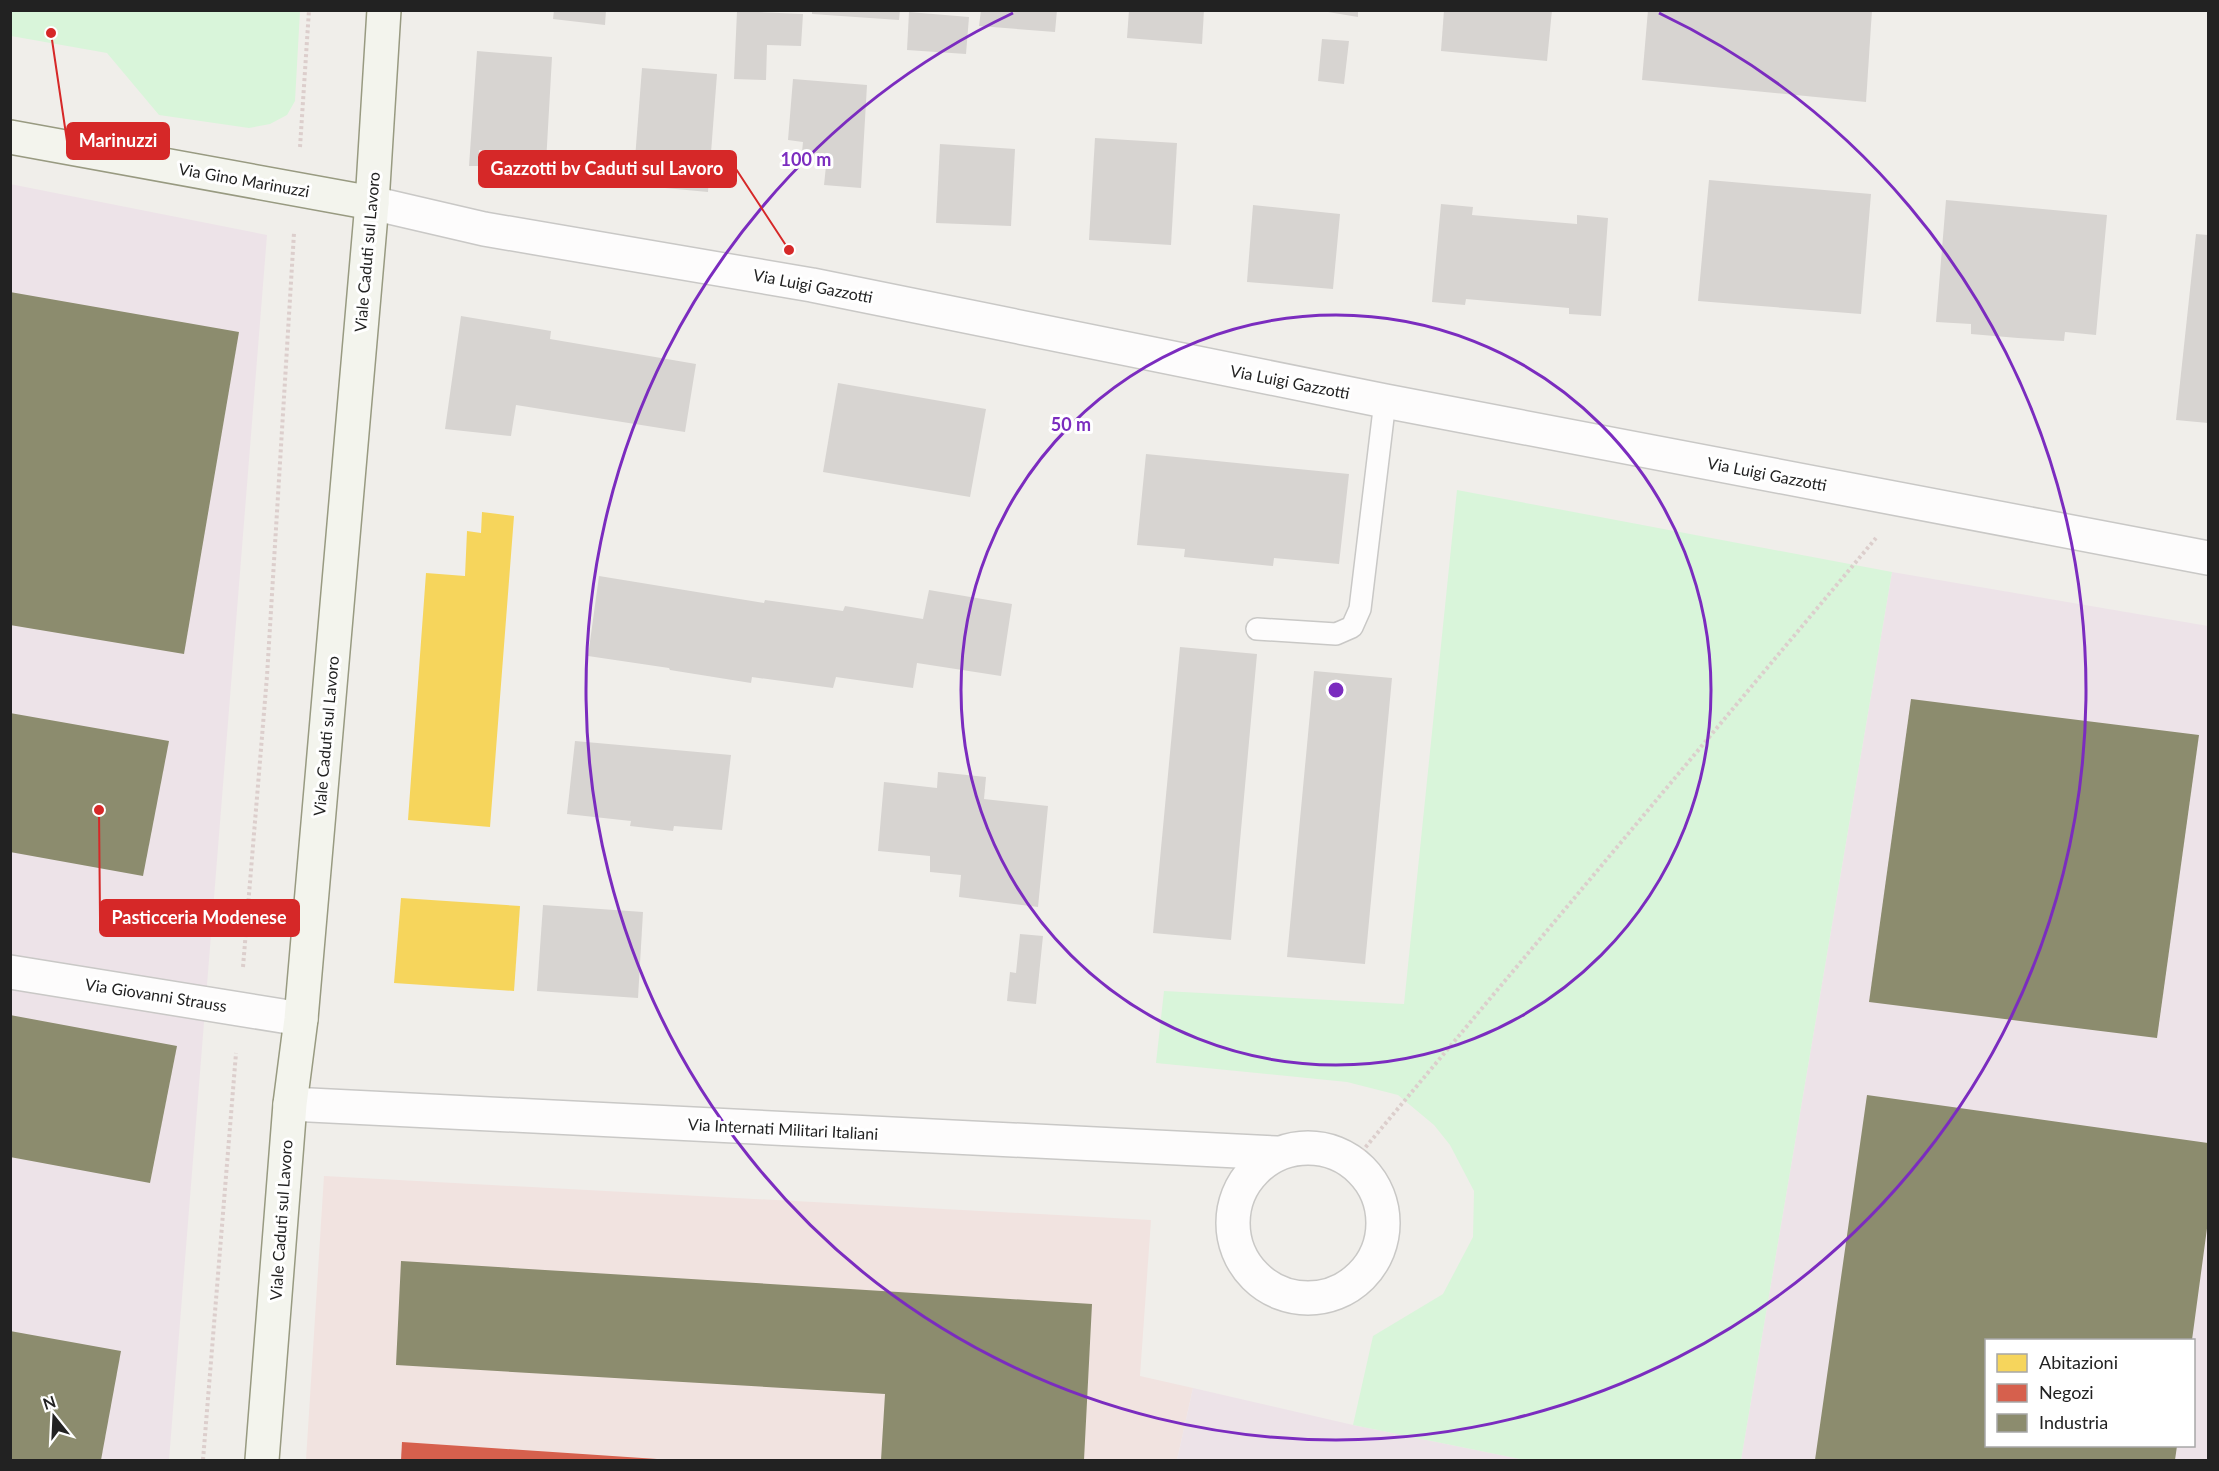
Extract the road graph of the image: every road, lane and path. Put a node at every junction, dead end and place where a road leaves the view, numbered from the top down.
1 (309, 10) edge
2 (384, 10) edge
3 (10, 136) edge
4 (297, 189) junction
5 (372, 203) junction
6 (1385, 401) junction
7 (1907, 500) junction
8 (2208, 558) edge
9 (1257, 629) dead end
10 (10, 972) edge
11 (240, 1009) junction
12 (301, 1019) junction
13 (290, 1104) junction
14 (1276, 1153) junction
15 (1354, 1161) junction
16 (203, 1461) edge
17 (262, 1461) edge

1 - 4 path
2 - 5 street, Viale Caduti sul Lavoro
3 - 4 street, Via Gino Marinuzzi
4 - 5 street, Via Gino Marinuzzi
4 - 11 path
5 - 6 street, Via Luigi Gazzotti
5 - 12 street, Viale Caduti sul Lavoro
6 - 7 street, Via Luigi Gazzotti
6 - 9 lane
7 - 8 street, Via Luigi Gazzotti
7 - 15 path
10 - 11 street, Via Giovanni Strauss
11 - 12 street, Via Giovanni Strauss
11 - 16 path
12 - 13 street, Viale Caduti sul Lavoro
13 - 14 street, Via Internati Militari Italiani
13 - 17 street, Viale Caduti sul Lavoro
14 - 15 street, Via Internati Militari Italiani
14 - 15 street, Via Internati Militari Italiani

